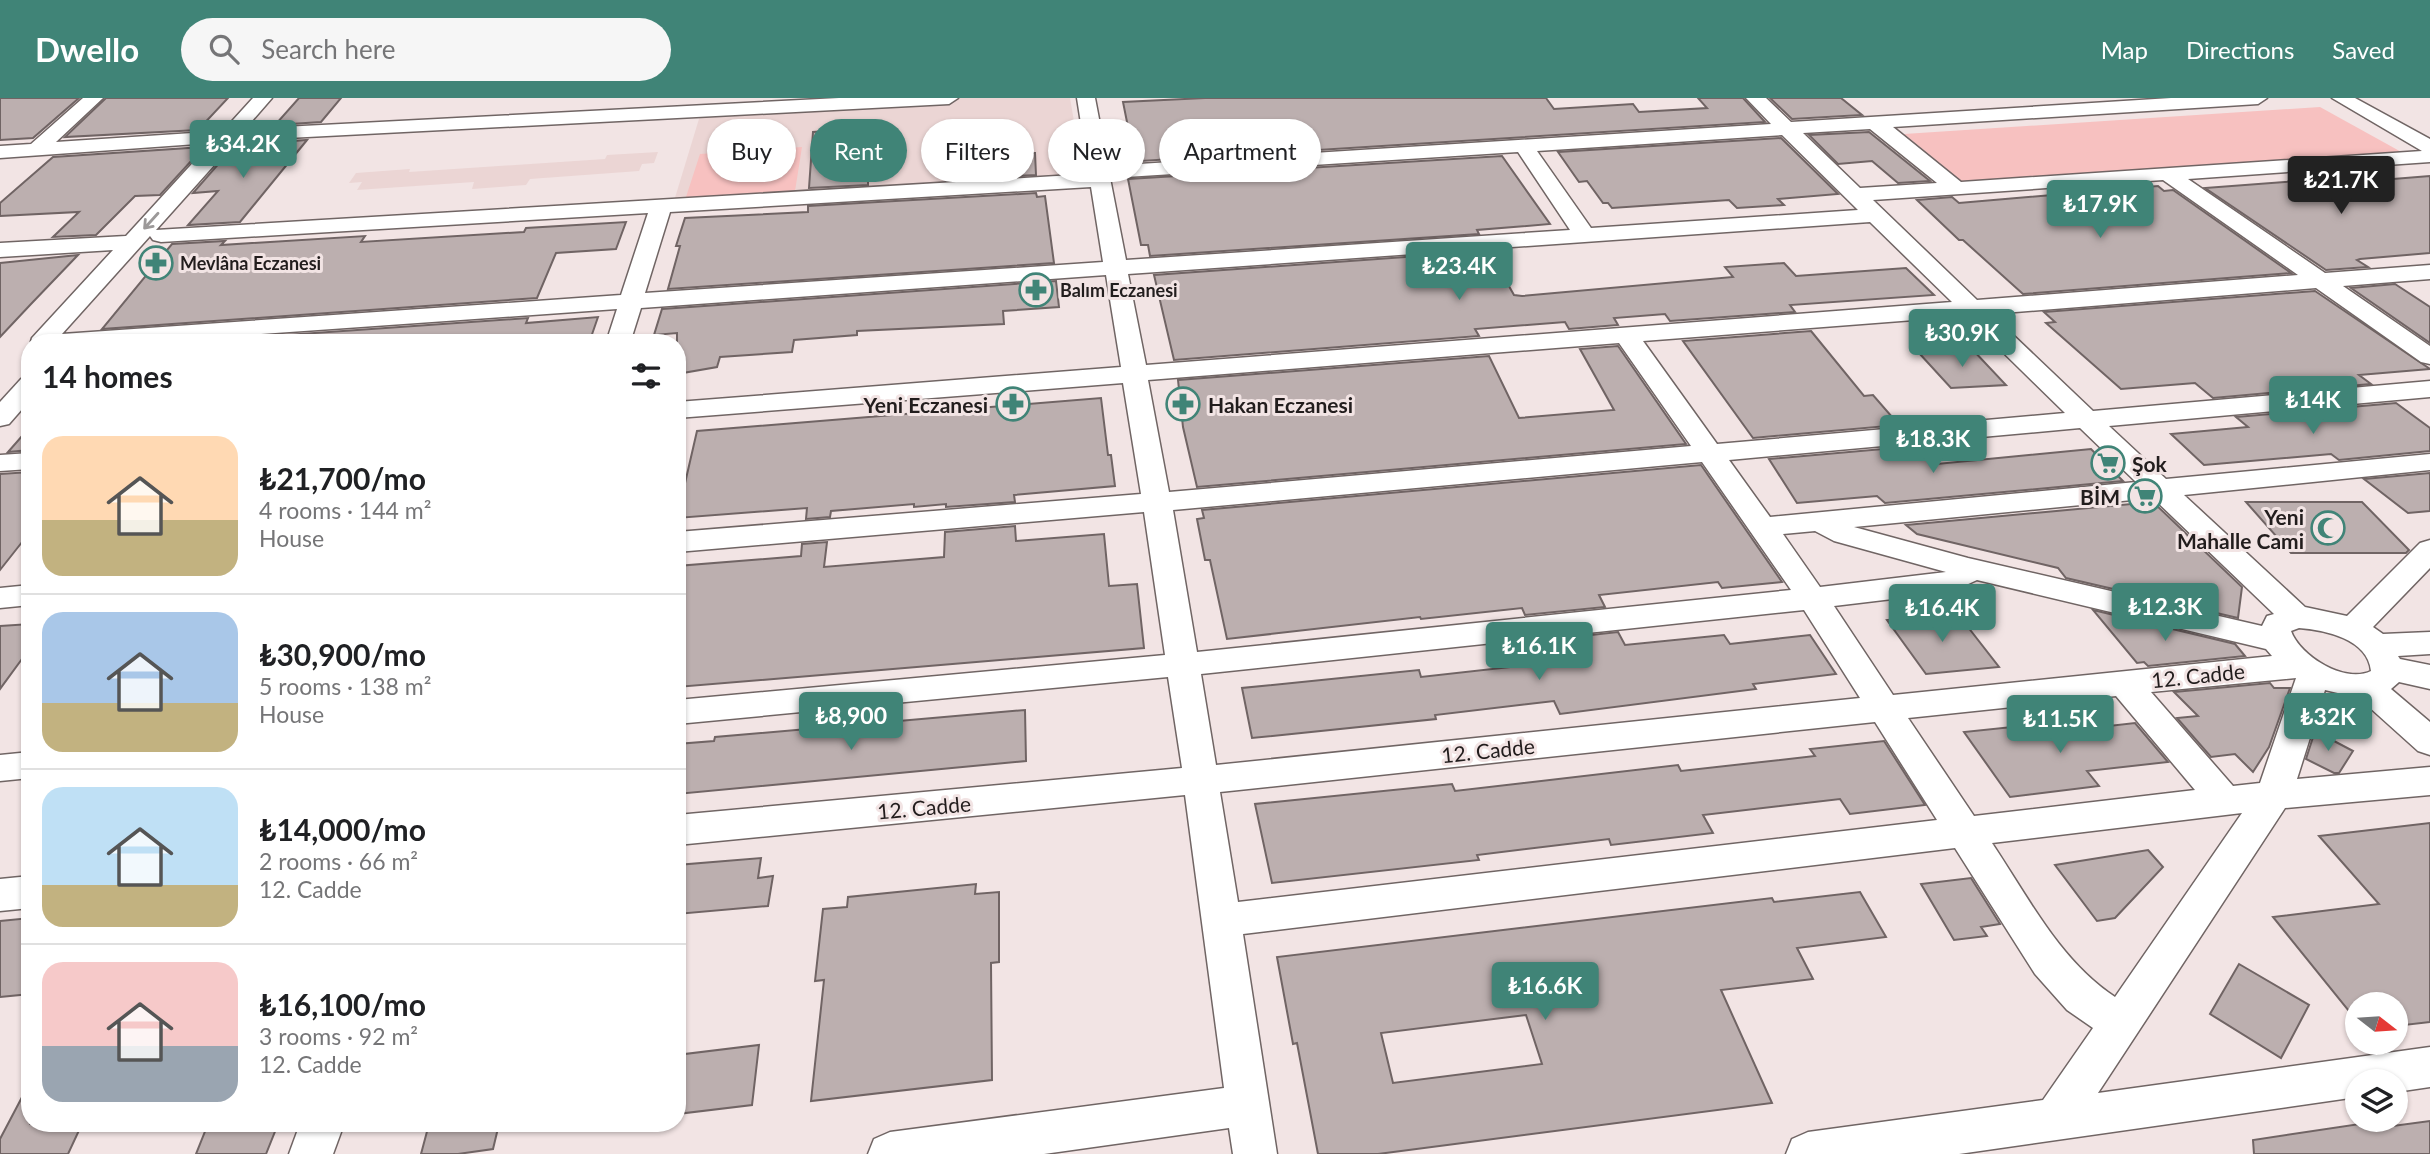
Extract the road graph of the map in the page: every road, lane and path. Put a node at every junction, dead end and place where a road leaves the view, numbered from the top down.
1 (94, 98) edge
2 (263, 98) edge
3 (282, 98) edge
4 (545, 98) edge
5 (949, 98) edge
6 (1086, 98) edge
7 (1755, 98) edge
8 (2258, 98) edge
9 (2341, 98) edge
10 (536, 119) junction
11 (1090, 119) edge
12 (1875, 123) junction
13 (1788, 130) junction
14 (239, 135) junction
15 (1524, 146) junction
16 (2430, 147) edge
17 (18, 151) edge
18 (2430, 156) edge
19 (0, 165) edge
20 (1145, 173) edge
21 (2168, 174) junction
22 (1048, 180) edge
23 (1101, 182) edge
24 (1957, 189) junction
25 (1857, 195) junction
26 (661, 206) junction
27 (1876, 215) junction
28 (161, 235) junction
29 (1585, 236) junction
30 (132, 242) junction
31 (0, 250) edge
32 (1116, 268) junction
33 (2430, 272) edge
34 (2320, 281) junction
35 (631, 301) junction
36 (1971, 308) junction
37 (49, 334) edge
38 (73, 334) edge
39 (166, 334) edge
40 (621, 334) edge
41 (1626, 335) junction
42 (2430, 357) edge
43 (21, 365) edge
44 (1135, 374) junction
45 (0, 388) edge
46 (2430, 389) edge
47 (21, 394) edge
48 (686, 409) edge
49 (0, 418) edge
50 (2086, 419) junction
51 (1709, 453) junction
52 (21, 462) edge
53 (2430, 462) edge
54 (0, 463) edge
55 (2163, 489) junction
56 (1157, 502) junction
57 (1820, 521) junction
58 (1762, 527) junction
59 (686, 541) edge
60 (2430, 550) edge
61 (1968, 568) junction
62 (21, 596) edge
63 (0, 597) edge
64 (1813, 599) junction
65 (2430, 643) edge
66 (2296, 649) junction
67 (2370, 657) junction
68 (1183, 666) junction
69 (2430, 677) edge
70 (2124, 683) junction
71 (1882, 708) junction
72 (686, 711) edge
73 (2430, 742) edge
74 (21, 766) edge
75 (0, 768) edge
76 (1201, 780) junction
77 (2430, 781) edge
78 (2274, 795) junction
79 (2225, 801) junction
80 (686, 829) edge
81 (1963, 832) junction
82 (21, 893) edge
83 (0, 895) edge
84 (1222, 920) junction
85 (2120, 1023) junction
86 (2430, 1066) edge
87 (1248, 1105) junction
88 (2056, 1119) junction
89 (319, 1132) edge
90 (312, 1154) edge
91 (890, 1154) edge
92 (1255, 1154) edge
93 (1808, 1154) edge

1 - 17 street
2 - 14 street
3 - 14 street
4 - 10 street
5 - 10 street
6 - 11 street
7 - 13 street
8 - 12 street
9 - 16 street
10 - 14 street
12 - 13 street
12 - 24 street
13 - 15 street
13 - 25 street
14 - 17 street
14 - 28 street
14 -> 30 street
15 - 20 street
15 - 29 street
17 - 19 street
18 - 21 street
21 - 24 street
21 - 34 street
22 - 26 street
23 - 32 street
24 - 25 street
25 - 27 street
26 - 28 street
26 - 35 street
27 - 29 street
27 - 36 street
28 - 38 street
29 - 32 street
30 - 31 street
30 - 37 street
32 - 35 street
32 - 44 street
33 - 34 street
34 - 36 street
34 - 42 street
35 - 39 street
35 - 40 street
36 - 41 street
36 - 50 street
41 - 44 street
41 - 51 street
43 - 45 street
44 - 48 street
44 - 56 street
46 - 50 street
47 - 49 street
50 - 51 street
50 - 55 street
51 - 56 street
51 - 58 street
52 - 54 street
53 - 55 street
55 - 57 street
55 - 66 street
56 - 59 street
56 - 68 street
57 - 58 street
57 - 61 street
58 - 64 street
60 - 67 street
61 - 64 street
61 - 66 street
62 - 63 street
64 - 68 street
64 - 71 street
65 - 67 street
66 - 67 street
66 - 67 street
66 - 70 street, 12. Cadde
66 - 78 street
67 - 69 street
67 - 73 street
68 - 72 street
68 - 76 street
70 - 71 street, 12. Cadde
70 - 79 street
71 - 76 street, 12. Cadde
71 - 81 street
74 - 75 street
76 - 80 street, 12. Cadde
76 - 84 street
77 - 78 street
78 - 79 street
78 - 85 street
79 - 81 street
81 - 84 street
81 - 85 street
82 - 83 street
84 - 87 street
85 - 88 street
86 - 88 street
87 - 91 street
87 - 92 street
88 - 93 street
89 - 90 street

